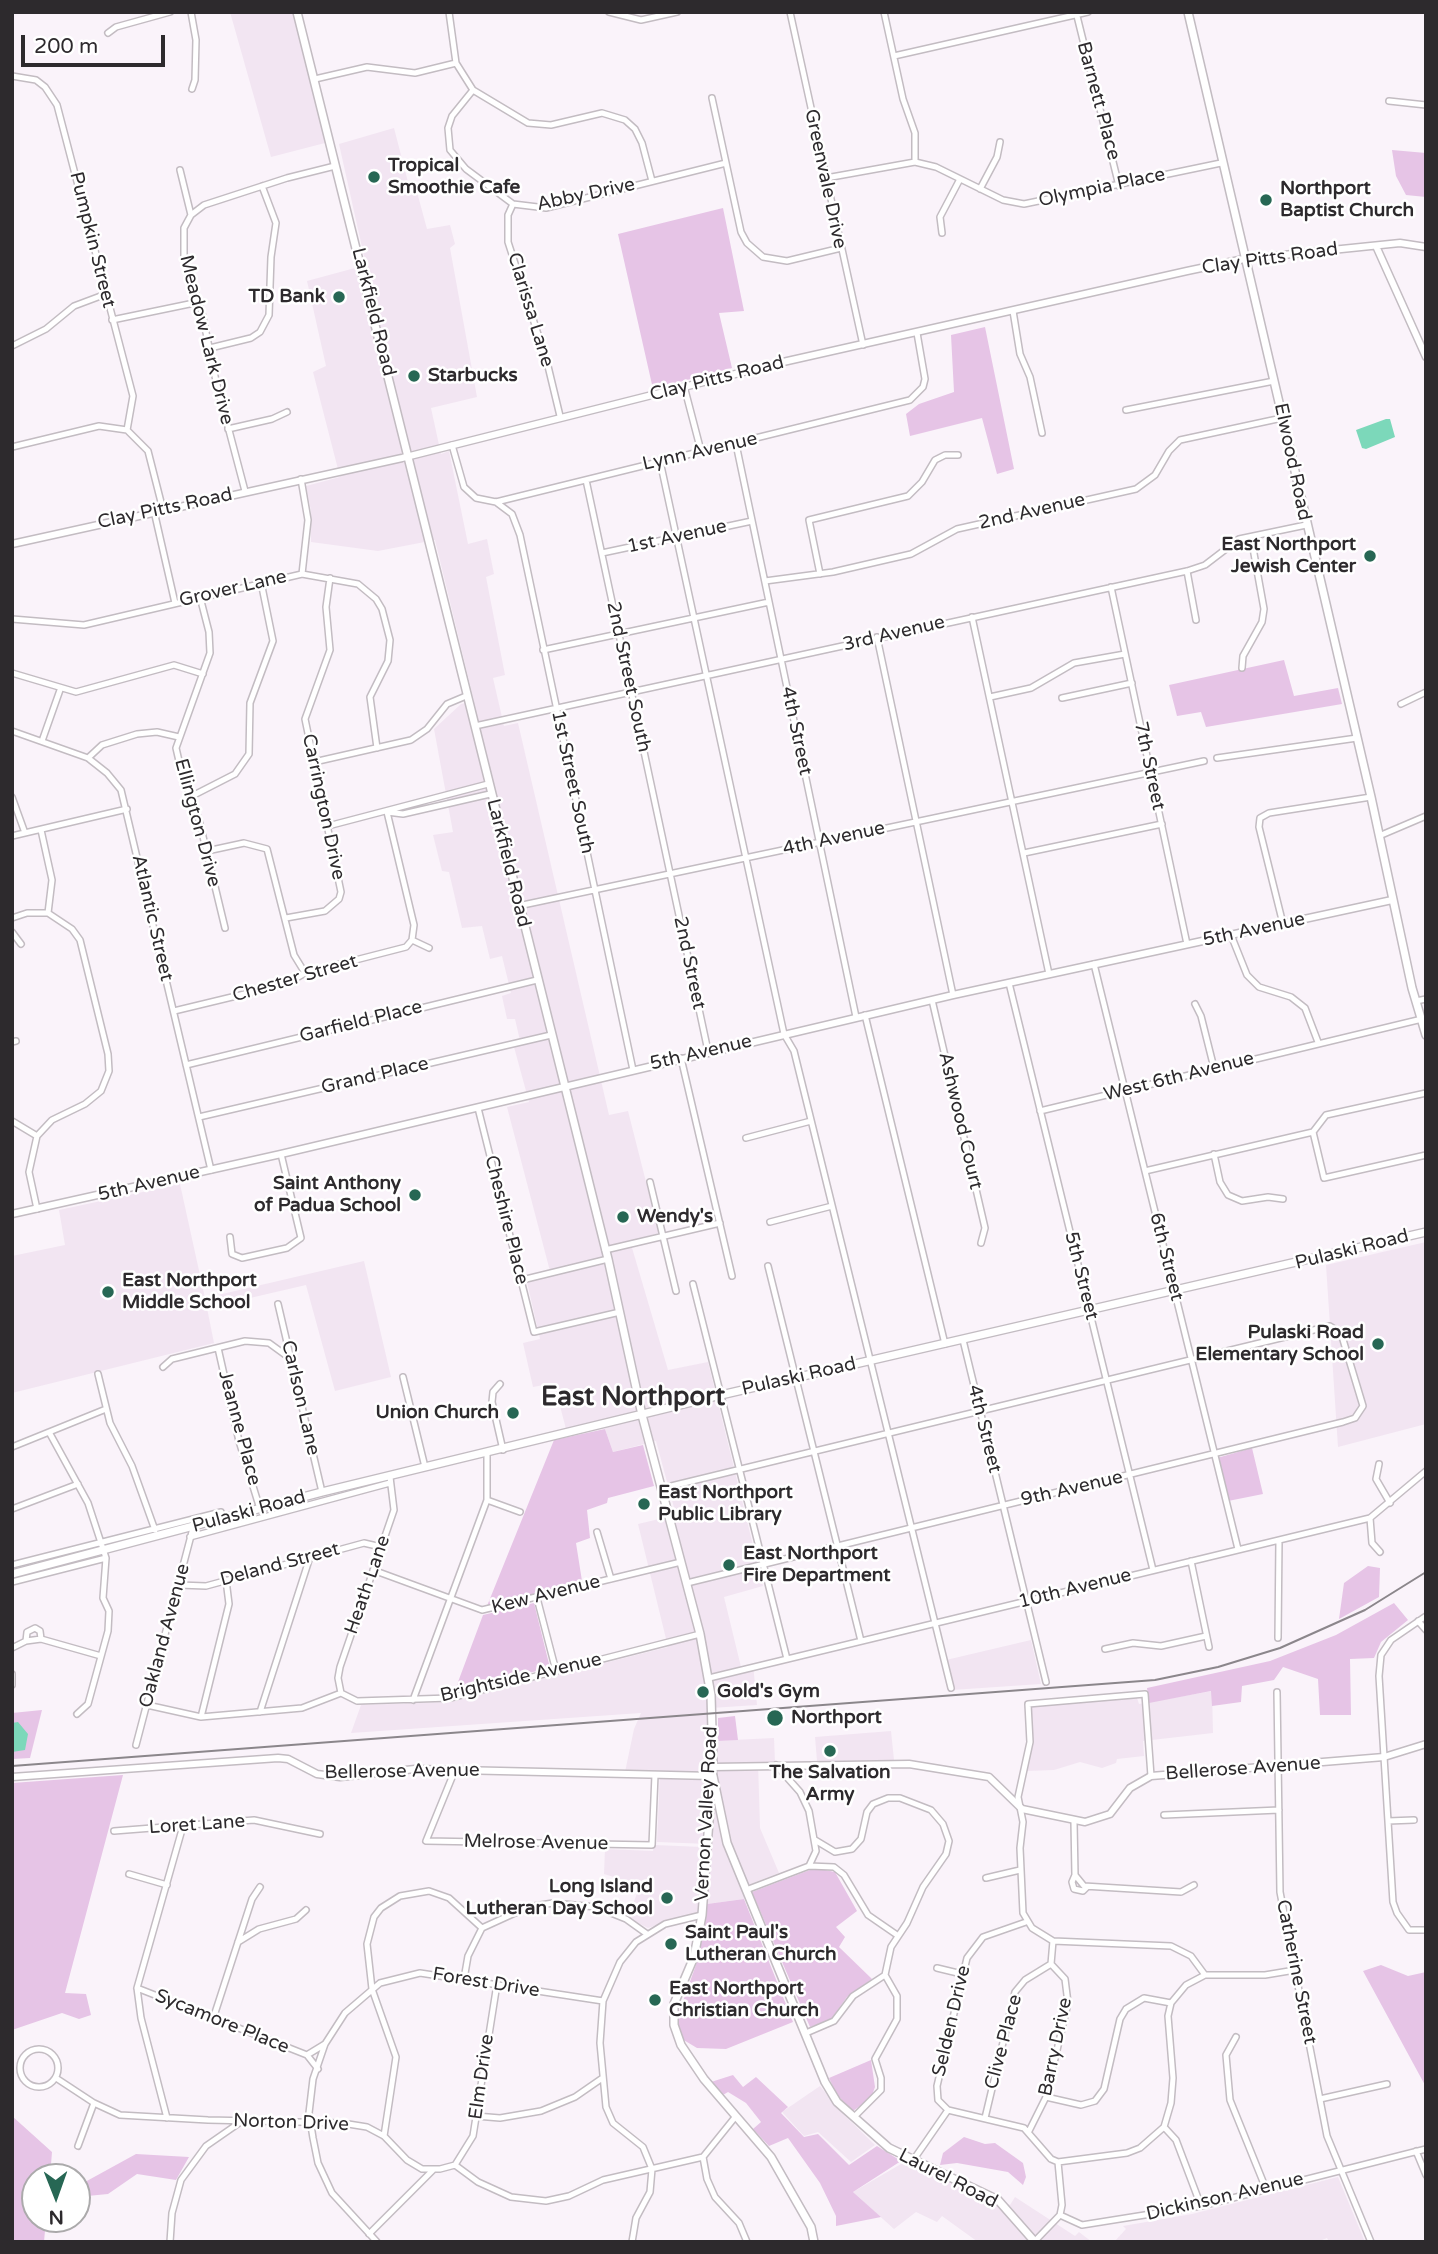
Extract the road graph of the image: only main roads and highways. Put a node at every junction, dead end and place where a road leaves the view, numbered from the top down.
1 (297, 12) edge
2 (1188, 12) edge
3 (1426, 1035) edge
4 (1426, 1232) edge
5 (642, 1415) junction
6 (12, 1574) edge
7 (712, 1715) joint
8 (713, 1771) junction
9 (1035, 2241) edge
10 (814, 2242) edge

1 - 5 main road, Larkfield Road
2 - 3 main road, Elwood Road
4 - 5 main road, Pulaski Road
5 - 6 main road, Pulaski Road
5 - 7 main road, Larkfield Road
7 - 8 main road, Vernon Valley Road
8 - 9 main road, Laurel Road
8 - 10 main road, Vernon Valley Road

